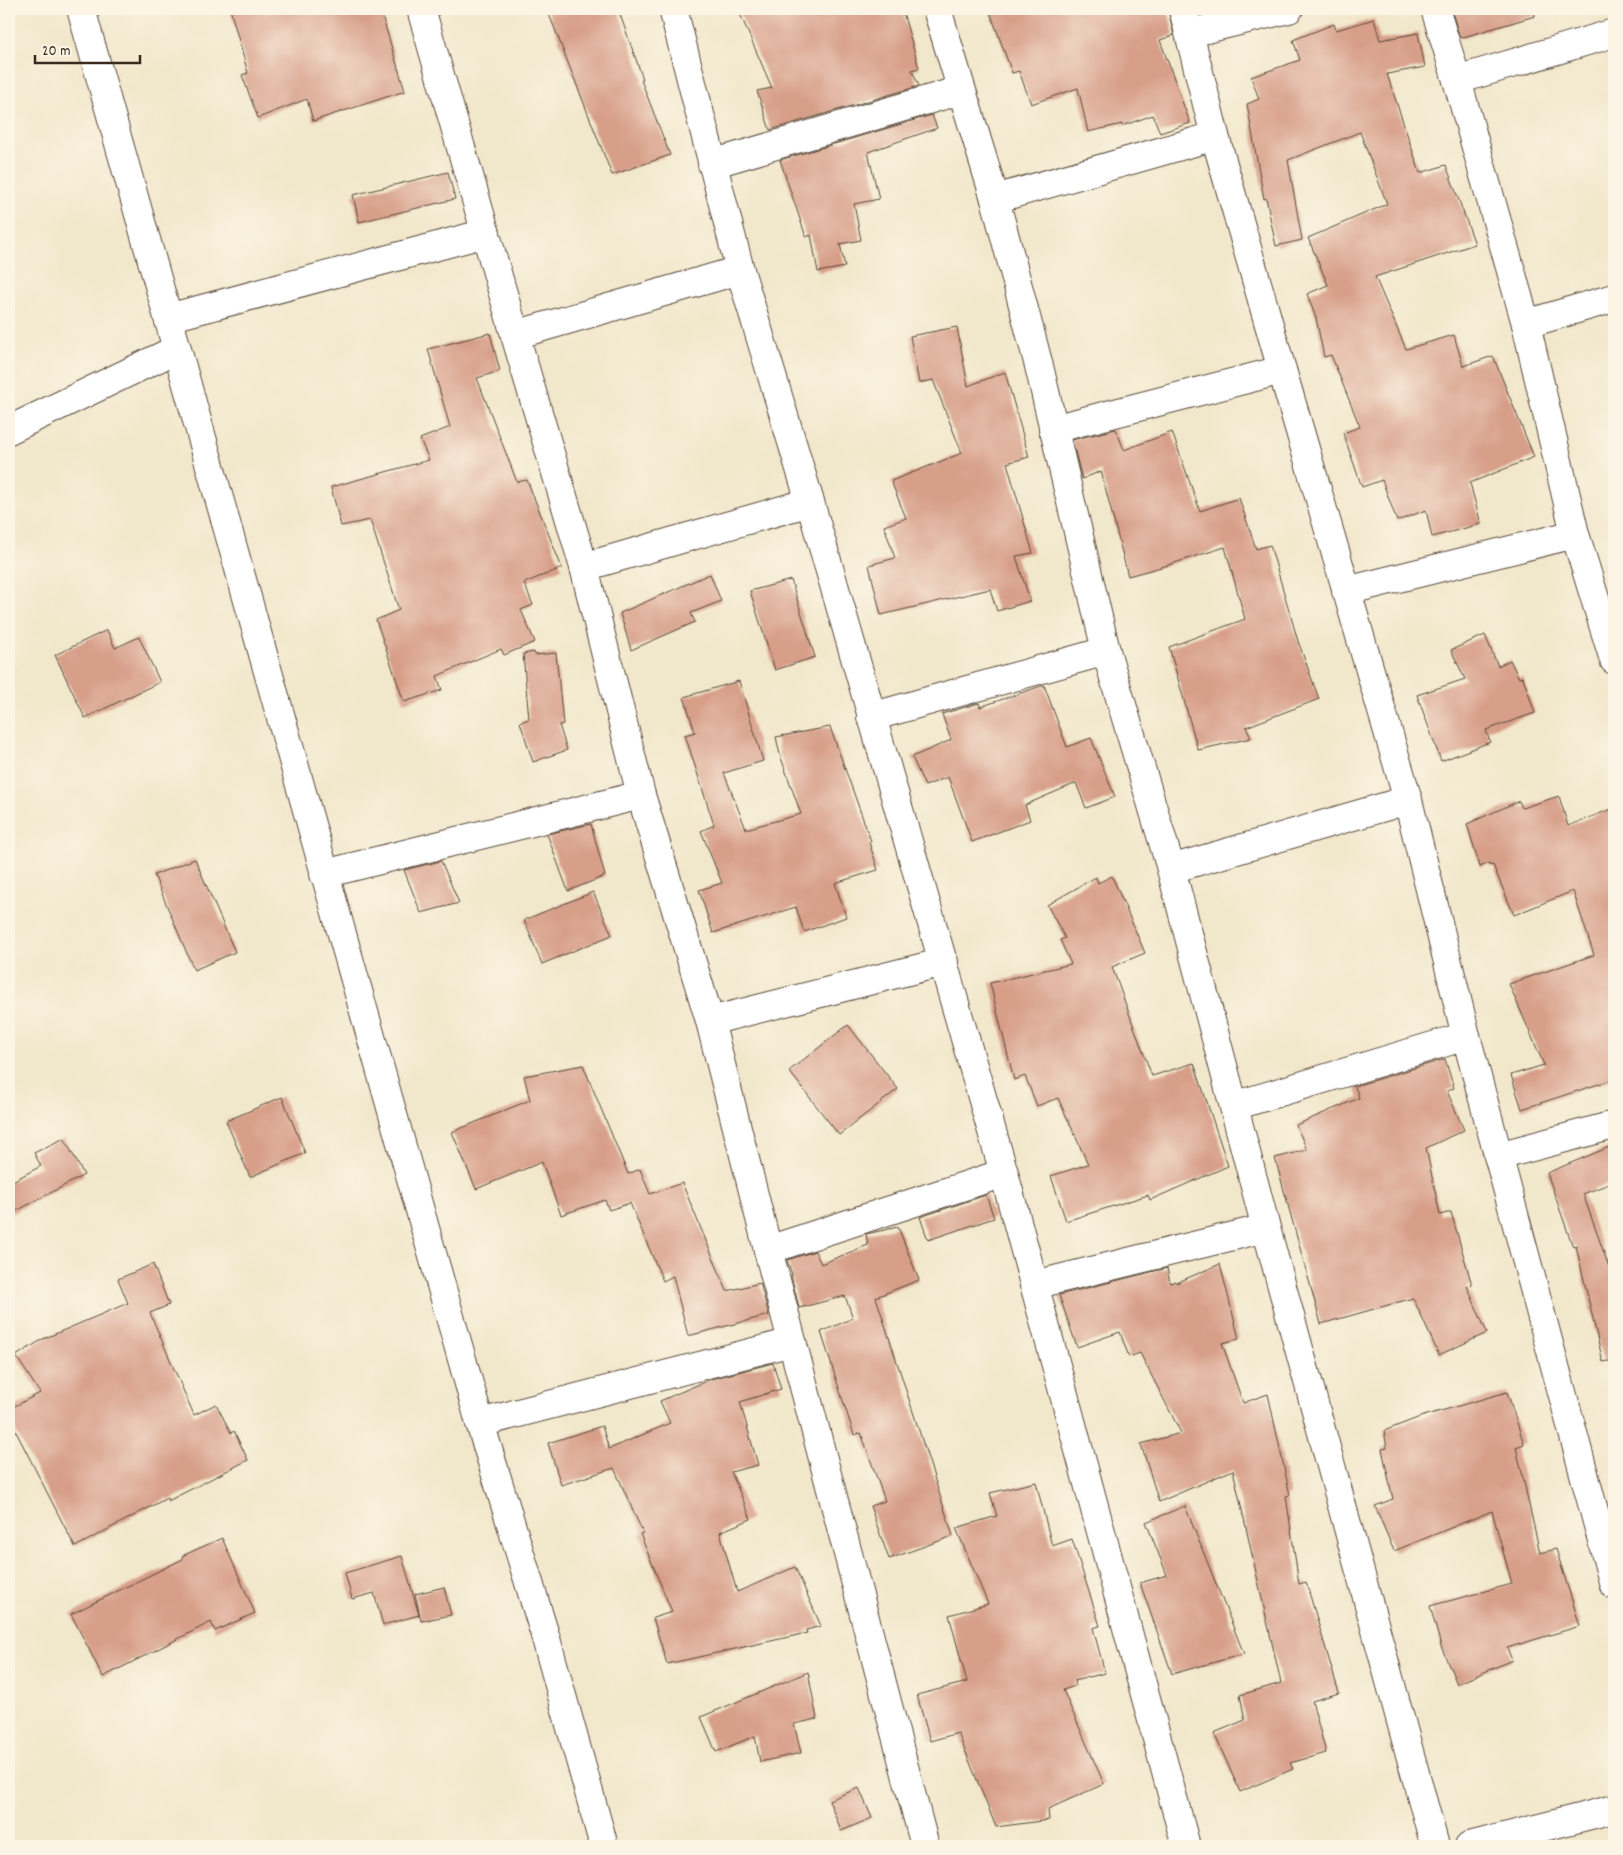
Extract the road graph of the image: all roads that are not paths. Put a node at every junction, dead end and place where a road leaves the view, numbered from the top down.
1 (81, 9) edge
2 (421, 9) edge
3 (673, 9) edge
4 (937, 9) edge
5 (1289, 9) edge
6 (1435, 9) edge
7 (1186, 21) edge
8 (1614, 33) edge
9 (1457, 80) junction
10 (961, 90) junction
11 (1215, 136) junction
12 (712, 164) junction
13 (995, 199) junction
14 (486, 234) junction
15 (740, 270) junction
16 (1614, 298) edge
17 (168, 318) junction
18 (1526, 324) junction
19 (515, 334) junction
20 (176, 349) junction
21 (1282, 370) junction
22 (1054, 429) junction
23 (9, 430) edge
24 (810, 502) junction
25 (1575, 534) junction
26 (584, 567) junction
27 (1346, 591) junction
28 (1106, 651) junction
29 (1614, 660) edge
30 (871, 717) junction
31 (641, 794) junction
32 (1408, 800) junction
33 (1171, 869) junction
34 (324, 874) junction
35 (944, 962) junction
36 (710, 1021) junction
37 (1466, 1036) junction
38 (1234, 1106) junction
39 (1614, 1125) edge
40 (1498, 1156) junction
41 (1004, 1174) junction
42 (1266, 1228) junction
43 (768, 1250) junction
44 (1034, 1286) junction
45 (792, 1342) junction
46 (480, 1423) junction
47 (1614, 1585) edge
48 (1614, 1809) edge
49 (604, 1846) edge
50 (924, 1846) edge
51 (1186, 1846) edge
52 (1435, 1846) edge
53 (1469, 1846) edge

1 - 17 street
2 - 14 street
3 - 12 street
4 - 10 street
5 - 7 street
6 - 9 street
7 - 11 street
8 - 9 street
9 - 18 street
10 - 12 street
10 - 13 street
11 - 13 street
11 - 21 street
12 - 15 street
13 - 22 street
14 - 17 street
14 - 19 street
15 - 19 street
15 - 24 street
16 - 18 street
17 - 20 street
18 - 25 street
19 - 26 street
20 - 23 street
20 - 34 street
21 - 22 street
21 - 27 street
22 - 28 street
24 - 26 street
24 - 30 street
25 - 27 street
25 - 29 street
26 - 31 street
27 - 32 street
28 - 30 street
28 - 33 street
30 - 35 street
31 - 34 street
31 - 36 street
32 - 33 street
32 - 37 street
33 - 38 street
34 - 46 street
35 - 36 street
35 - 41 street
36 - 43 street
37 - 38 street
37 - 40 street
38 - 42 street
39 - 40 street
40 - 47 street
41 - 43 street
41 - 44 street
42 - 44 street
42 - 52 street
43 - 45 street
44 - 51 street
45 - 46 street
45 - 50 street
46 - 49 street
48 - 53 street

